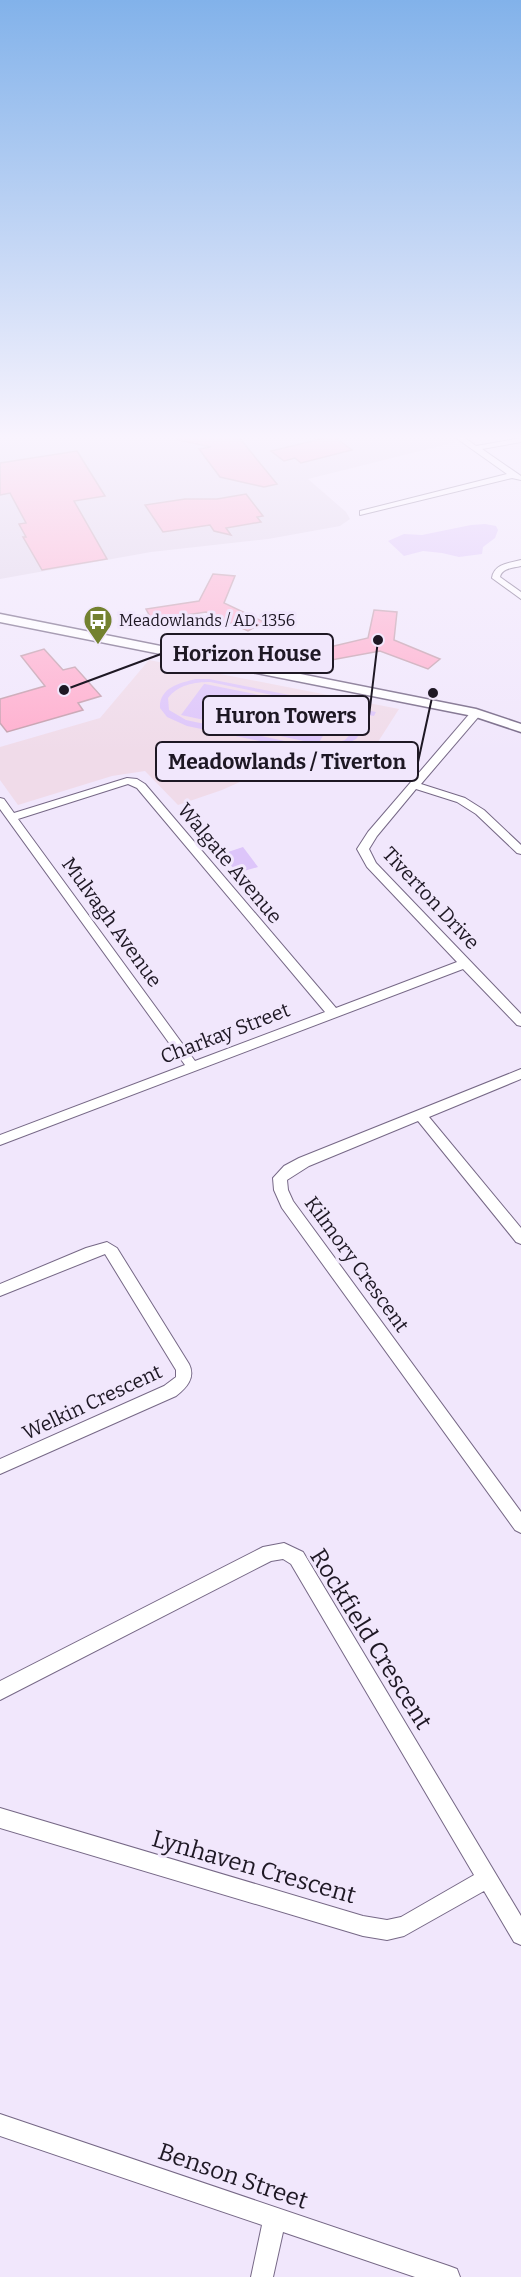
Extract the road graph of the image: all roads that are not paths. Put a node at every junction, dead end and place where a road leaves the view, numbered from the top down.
1 (521, 563) edge
2 (521, 596) edge
3 (0, 618) edge
4 (476, 713) junction
5 (521, 728) edge
6 (414, 785) junction
7 (0, 801) edge
8 (12, 817) junction
9 (521, 850) edge
10 (465, 964) junction
11 (333, 1013) junction
12 (521, 1022) edge
13 (192, 1066) junction
14 (521, 1074) edge
15 (421, 1116) junction
16 (0, 1140) edge
17 (521, 1238) edge
18 (0, 1290) edge
19 (0, 1467) edge
20 (521, 1524) edge
21 (0, 1691) edge
22 (0, 1818) edge
23 (486, 1879) junction
24 (521, 1935) edge
25 (0, 2125) edge
26 (275, 2219) junction
27 (262, 2277) edge
28 (449, 2277) edge

1 - 2 street
3 - 4 main road
4 - 5 main road
4 - 6 street, Tiverton Drive
6 - 9 street
6 - 10 street, Tiverton Drive
7 - 8 street, Mulvagh Avenue
8 - 11 street, Walgate Avenue
8 - 13 street, Mulvagh Avenue
10 - 11 street, Charkay Street
10 - 12 street, Tiverton Drive
11 - 13 street, Charkay Street
13 - 16 street, Charkay Street
14 - 15 street, Kilmory Crescent
15 - 17 street
15 - 20 street, Kilmory Crescent
18 - 19 street, Welkin Crescent
21 - 23 street, Rockfield Crescent
22 - 23 street, Lynhaven Crescent
23 - 24 street, Rockfield Crescent
25 - 26 street, Benson Street
26 - 27 street
26 - 28 street, Benson Street

